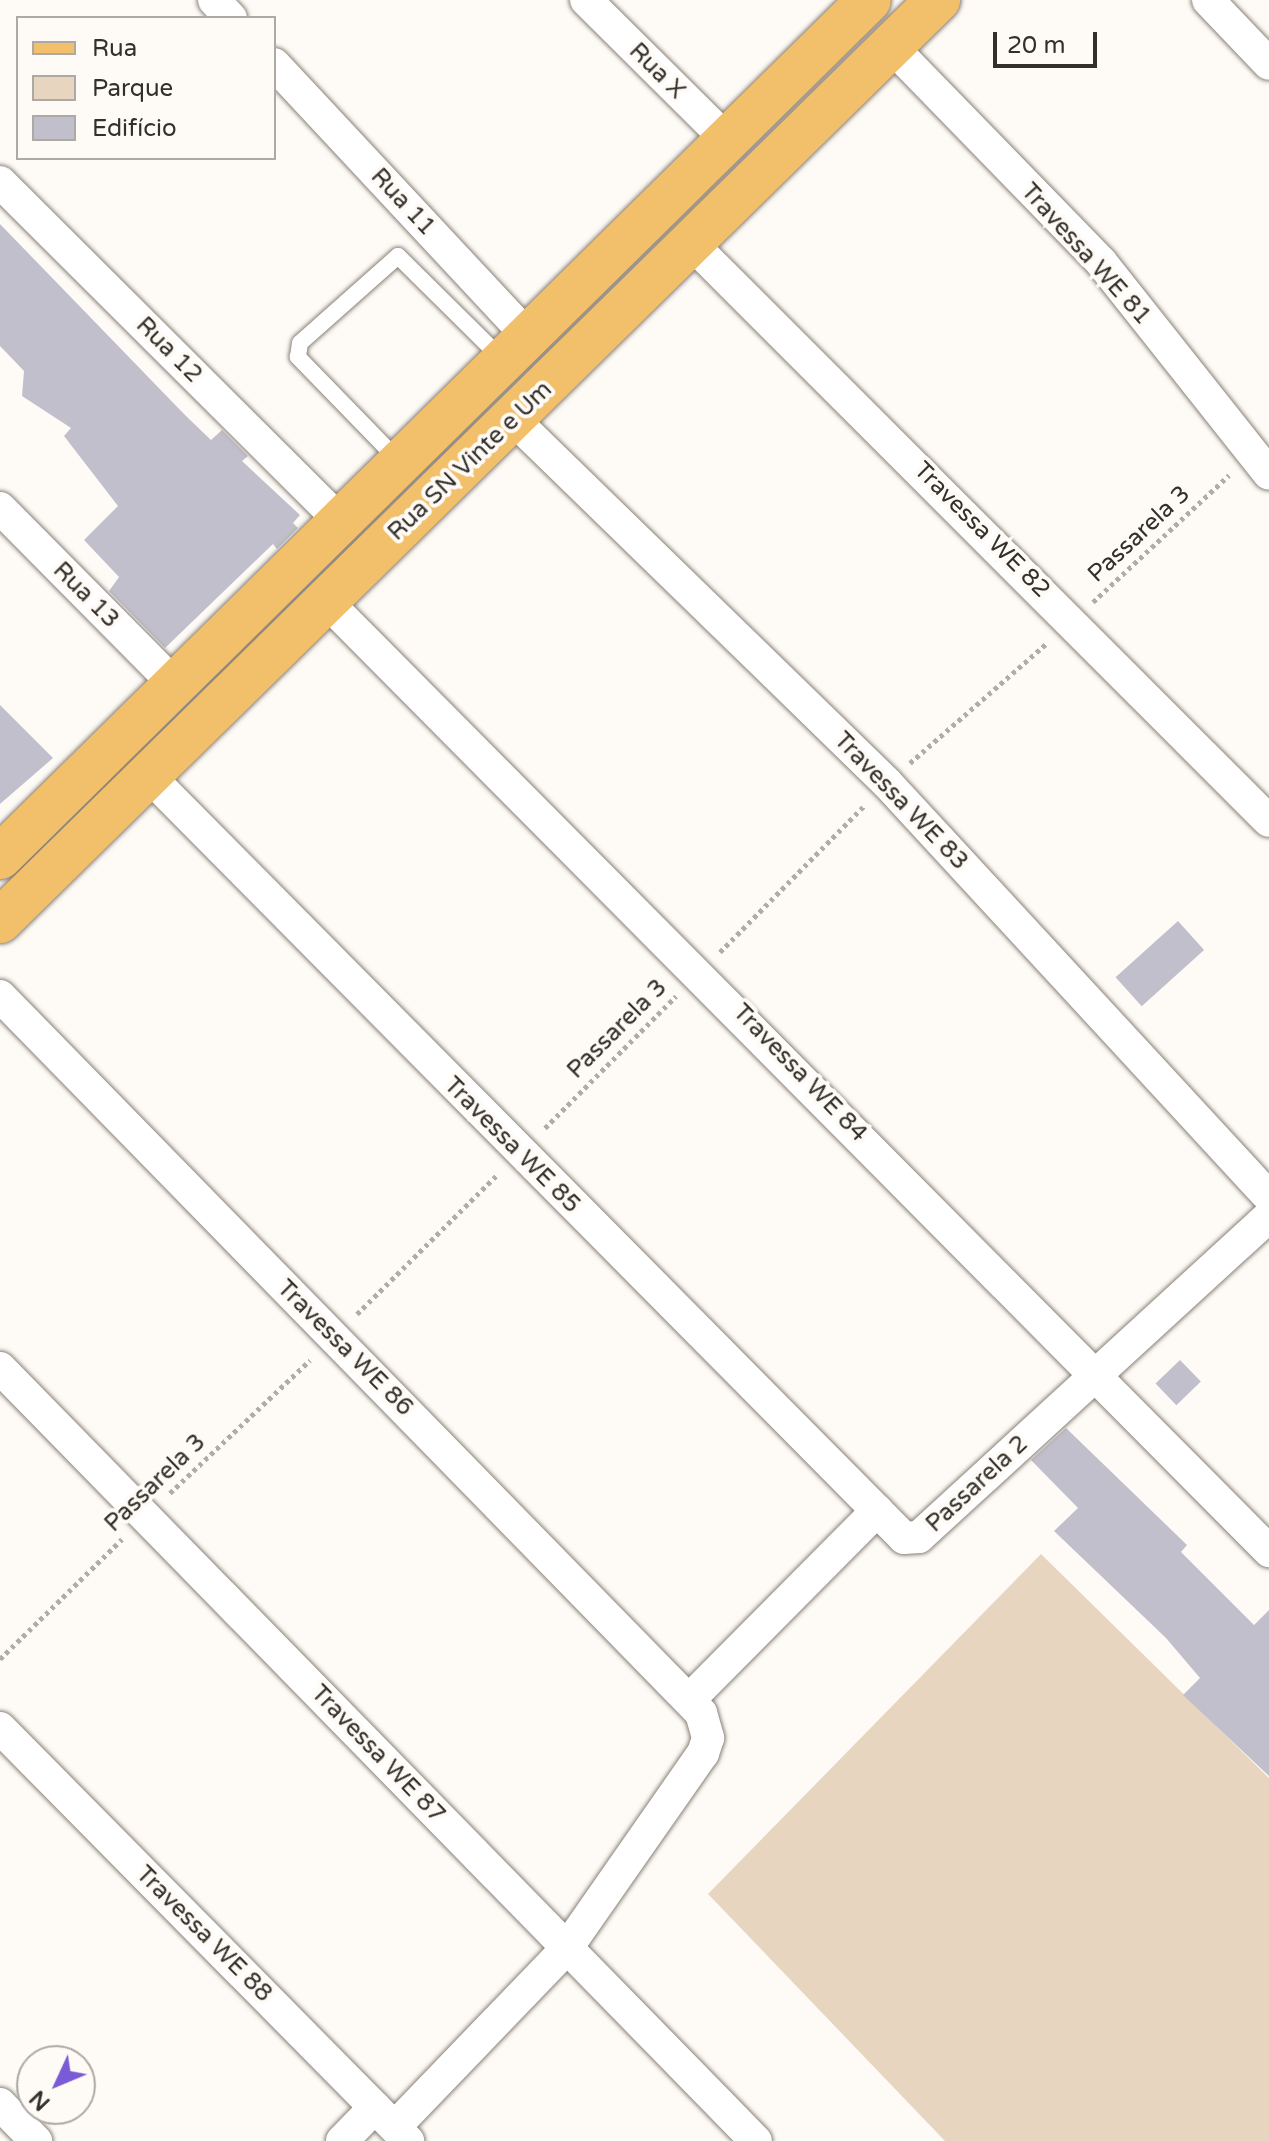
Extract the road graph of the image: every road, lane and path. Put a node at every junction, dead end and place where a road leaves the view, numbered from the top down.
1 (214, 0) edge
2 (586, 0) edge
3 (869, 0) edge
4 (938, 0) edge
5 (1208, 0) edge
6 (229, 16) edge
7 (890, 45) junction
8 (1269, 64) edge
9 (276, 66) edge
10 (728, 141) junction
11 (0, 182) edge
12 (691, 243) junction
13 (517, 350) junction
14 (515, 421) junction
15 (399, 461) junction
16 (1260, 464) edge
17 (0, 508) edge
18 (338, 519) junction
19 (326, 601) junction
20 (1073, 620) junction
21 (187, 668) junction
22 (238, 689) junction
23 (150, 777) junction
24 (887, 783) junction
25 (1269, 821) edge
26 (0, 857) edge
27 (0, 921) edge
28 (700, 971) junction
29 (0, 996) edge
30 (519, 1153) junction
31 (1269, 1197) edge
32 (1269, 1216) edge
33 (334, 1337) junction
34 (0, 1368) edge
35 (1098, 1375) junction
36 (877, 1511) junction
37 (146, 1516) junction
38 (1269, 1551) edge
39 (0, 1659) edge
40 (691, 1698) junction
41 (0, 1728) edge
42 (567, 1948) junction
43 (0, 2104) edge
44 (393, 2125) edge
45 (36, 2141) edge
46 (342, 2141) edge
47 (756, 2141) edge

1 - 6 street
2 - 10 street, Rua X
3 - 10 main road, Rua SN Vinte e Um
4 - 7 main road, Rua SN Vinte e Um
5 - 8 street
7 - 12 main road, Rua SN Vinte e Um
7 - 16 street, Travessa WE 81
9 - 13 street, Rua 11
10 - 13 main road, Rua SN Vinte e Um
11 - 18 street, Rua 12
12 - 14 main road, Rua SN Vinte e Um
12 - 20 street, Travessa WE 82
13 - 15 main road, Rua SN Vinte e Um
13 - 15 lane
14 - 19 main road, Rua SN Vinte e Um
14 - 24 street, Travessa WE 83
15 - 18 main road, Rua SN Vinte e Um
16 - 20 path, Passarela 3
17 - 21 street, Rua 13
18 - 21 main road, Rua SN Vinte e Um
19 - 22 main road, Rua SN Vinte e Um
19 - 28 street, Travessa WE 84
20 - 24 path, Passarela 3
20 - 25 street, Travessa WE 82
21 - 22 main road
21 - 26 main road, Rua SN Vinte e Um
22 - 23 main road, Rua SN Vinte e Um
23 - 27 main road, Rua SN Vinte e Um
23 - 30 street, Travessa WE 85
24 - 28 path, Passarela 3
24 - 31 street, Travessa WE 83
28 - 30 path, Passarela 3
28 - 35 street, Travessa WE 84
29 - 33 street, Travessa WE 86
30 - 33 path, Passarela 3
30 - 36 street, Travessa WE 85
32 - 35 street, Passarela 2
33 - 37 path, Passarela 3
33 - 40 street, Travessa WE 86
34 - 37 street, Travessa WE 87
35 - 36 street, Passarela 2
35 - 38 street, Travessa WE 84
36 - 40 street
37 - 39 path, Passarela 3
37 - 42 street, Travessa WE 87
40 - 42 street
41 - 44 street, Travessa WE 88
42 - 44 street
42 - 47 street, Travessa WE 87
43 - 45 street
44 - 46 street

